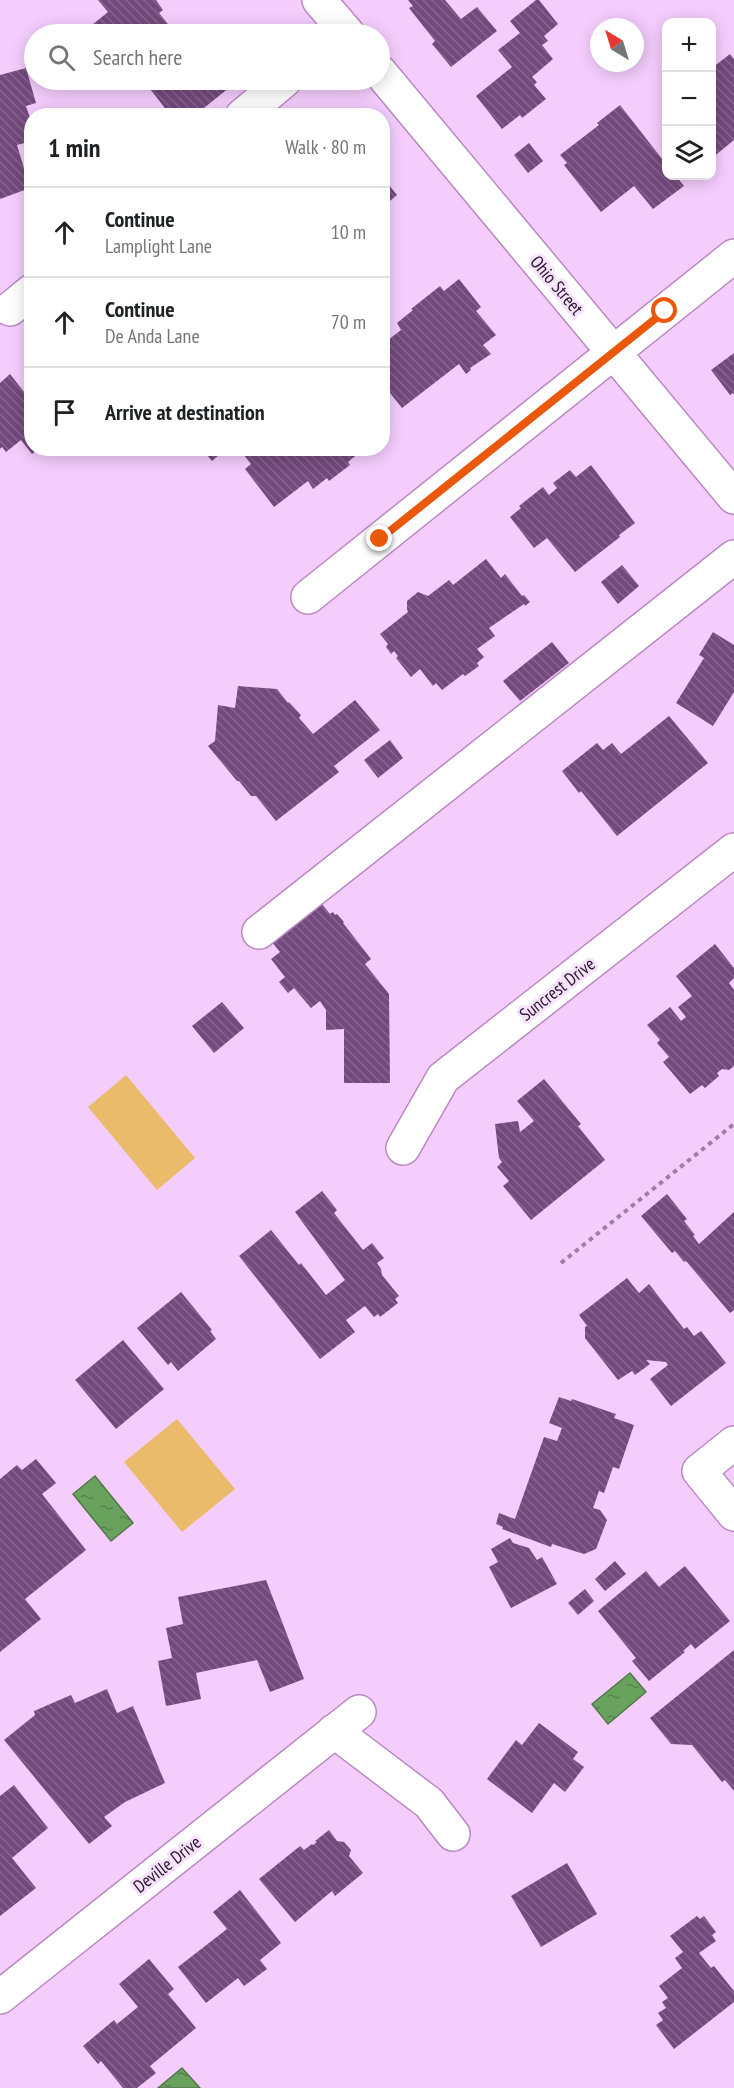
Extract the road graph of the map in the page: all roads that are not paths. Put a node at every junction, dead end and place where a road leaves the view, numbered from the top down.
1 (320, 0) edge
2 (337, 24) edge
3 (390, 84) edge
4 (273, 90) edge
5 (252, 108) edge
6 (734, 256) edge
7 (613, 352) junction
8 (734, 497) edge
9 (734, 557) edge
10 (308, 597) dead end
11 (734, 850) edge
12 (259, 932) dead end
13 (403, 1148) dead end
14 (734, 1443) edge
15 (734, 1514) edge
16 (453, 1834) dead end
17 (0, 1997) edge

1 - 2 street
3 - 7 street, Ohio Street
4 - 5 street
6 - 7 street
7 - 8 street, Ohio Street
7 - 10 street
9 - 12 street
11 - 13 street, Suncrest Drive
14 - 15 street
16 - 17 street, Deville Drive

